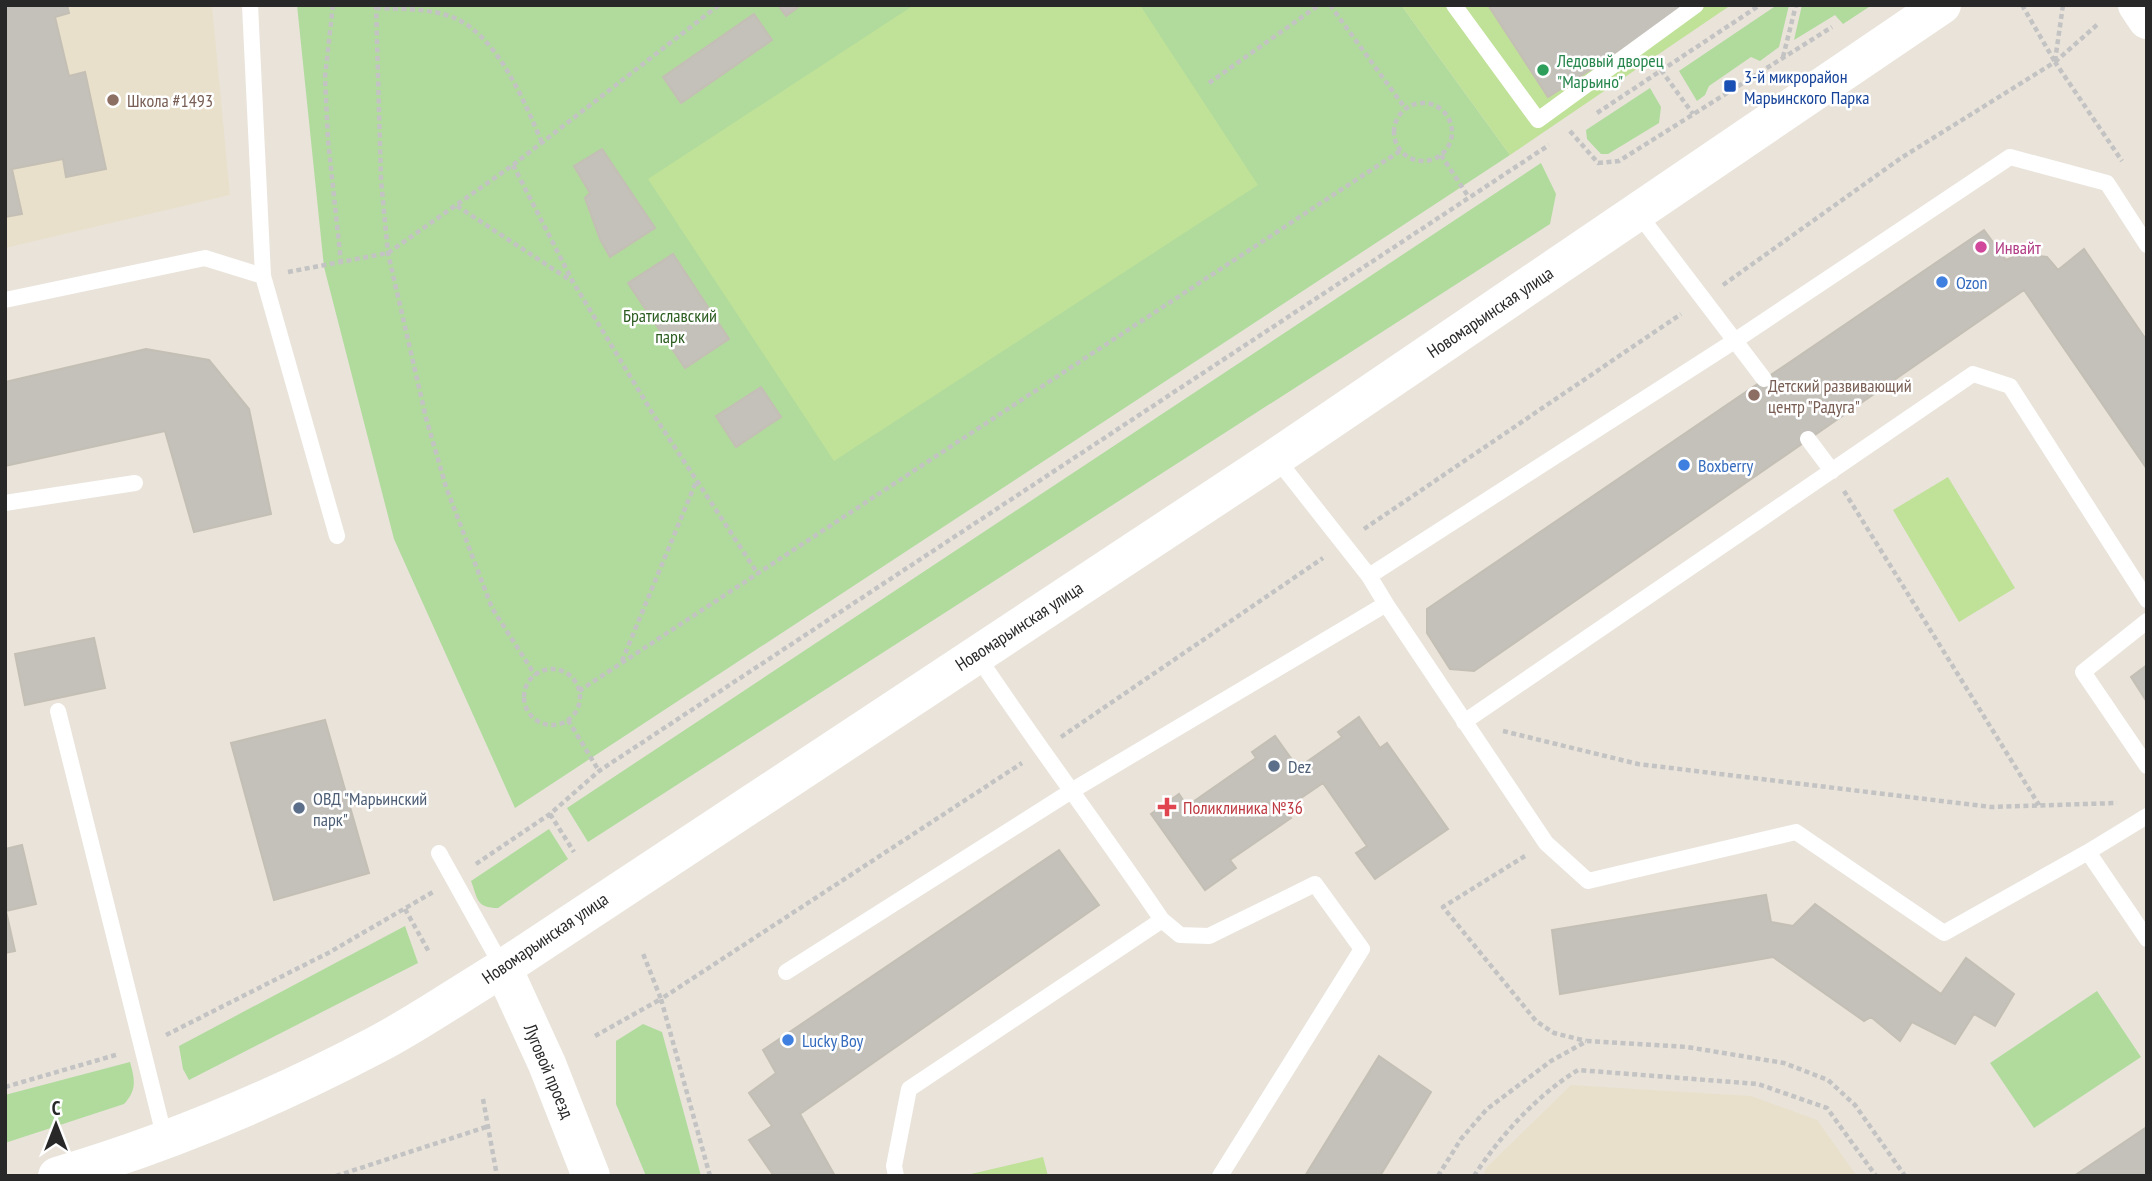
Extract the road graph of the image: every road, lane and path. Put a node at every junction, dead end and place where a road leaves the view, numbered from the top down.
1 (250, 5) edge
2 (333, 5) edge
3 (719, 5) edge
4 (1319, 5) edge
5 (1330, 5) edge
6 (1454, 5) edge
7 (1696, 5) edge
8 (1760, 5) edge
9 (1796, 5) edge
10 (1942, 5) edge
11 (2022, 5) edge
12 (2063, 5) edge
13 (2137, 5) edge
14 (376, 7) edge
15 (2147, 20) edge
16 (2098, 24) dead end
17 (1832, 27) dead end
18 (1783, 58) junction
19 (2055, 62) junction
20 (1661, 70) junction
21 (1209, 83) dead end
22 (1405, 108) junction
23 (1693, 114) junction
24 (1593, 116) dead end
25 (1582, 123) dead end
26 (1570, 131) junction
27 (1561, 137) dead end
28 (542, 143) junction
29 (1552, 143) dead end
30 (1400, 151) junction
31 (1441, 155) junction
32 (513, 165) junction
33 (1468, 196) junction
34 (457, 206) junction
35 (1637, 212) junction
36 (2147, 245) edge
37 (388, 253) junction
38 (341, 261) junction
39 (263, 276) junction
40 (573, 282) junction
41 (5, 300) edge
42 (1736, 340) junction
43 (1765, 379) dead end
44 (1808, 439) dead end
45 (1275, 458) junction
46 (1832, 471) junction
47 (697, 481) junction
48 (135, 483) dead end
49 (5, 503) edge
50 (337, 536) dead end
51 (758, 574) junction
52 (1369, 576) junction
53 (2147, 600) edge
54 (1386, 604) junction
55 (2147, 621) edge
56 (976, 654) junction
57 (621, 664) junction
58 (534, 675) junction
59 (579, 691) junction
60 (58, 712) dead end
61 (568, 720) junction
62 (1464, 722) junction
63 (2147, 766) edge
64 (599, 771) junction
65 (1073, 790) junction
66 (2120, 803) dead end
67 (2039, 806) junction
68 (550, 814) junction
69 (2147, 816) edge
70 (1546, 843) junction
71 (574, 852) dead end
72 (2088, 852) junction
73 (439, 853) dead end
74 (454, 879) junction
75 (405, 909) junction
76 (1162, 920) junction
77 (2147, 939) edge
78 (429, 951) dead end
79 (642, 951) dead end
80 (503, 968) junction
81 (786, 972) dead end
82 (595, 1036) dead end
83 (1587, 1041) junction
84 (142, 1047) junction
85 (5, 1087) edge
86 (483, 1099) dead end
87 (486, 1127) junction
88 (165, 1139) junction
89 (78, 1173) edge
90 (336, 1176) edge
91 (497, 1176) edge
92 (591, 1176) edge
93 (896, 1176) edge
94 (1220, 1176) edge
95 (1438, 1176) edge
96 (1474, 1176) edge
97 (1875, 1176) edge
98 (1905, 1176) edge

1 - 39 lane
2 - 38 path
3 - 28 path
4 - 21 path
5 - 22 path
6 - 7 lane
8 - 20 path
9 - 18 path
10 - 35 street, Новомарьинская улица
11 - 19 path
12 - 19 path
13 - 15 street
14 - 28 path
14 - 37 path
16 - 19 path
17 - 18 path
18 - 23 path
20 - 23 path
20 - 24 path
22 - 30 path
22 - 31 path
23 - 26 path
25 - 26 path
26 - 27 path
28 - 32 path
29 - 33 path
30 - 31 path
30 - 51 path
31 - 33 path
32 - 34 path
32 - 40 path
33 - 64 path
34 - 37 path
34 - 40 path
35 - 42 lane
35 - 45 street, Новомарьинская улица
36 - 42 lane
37 - 38 path
37 - 58 path
38 - 39 path
39 - 41 lane
39 - 50 lane
40 - 47 path
42 - 43 lane
42 - 52 lane
44 - 46 lane
45 - 52 lane
45 - 56 street, Новомарьинская улица
46 - 53 lane
46 - 62 lane
46 - 67 path
47 - 51 path
47 - 57 path
48 - 49 lane
51 - 57 path
52 - 54 lane
54 - 62 lane
54 - 65 lane
55 - 63 lane
56 - 65 lane
56 - 80 street, Новомарьинская улица
57 - 59 path
58 - 59 path
58 - 61 path
59 - 61 path
60 - 84 lane
61 - 64 path
62 - 67 path
62 - 70 lane
64 - 68 path
65 - 76 lane
65 - 81 lane
66 - 67 path
68 - 71 path
68 - 74 path
69 - 72 lane
70 - 72 lane
70 - 83 path
72 - 77 lane
73 - 74 lane
74 - 75 path
74 - 80 lane
75 - 78 path
75 - 84 path
76 - 93 lane
76 - 94 lane
79 - 82 path
80 - 88 street, Новомарьинская улица
80 - 92 street, Луговой проезд
83 - 95 path
83 - 98 path
84 - 85 path
84 - 88 lane
86 - 87 path
87 - 90 path
87 - 91 path
88 - 89 street, Новомарьинская улица
96 - 97 path

